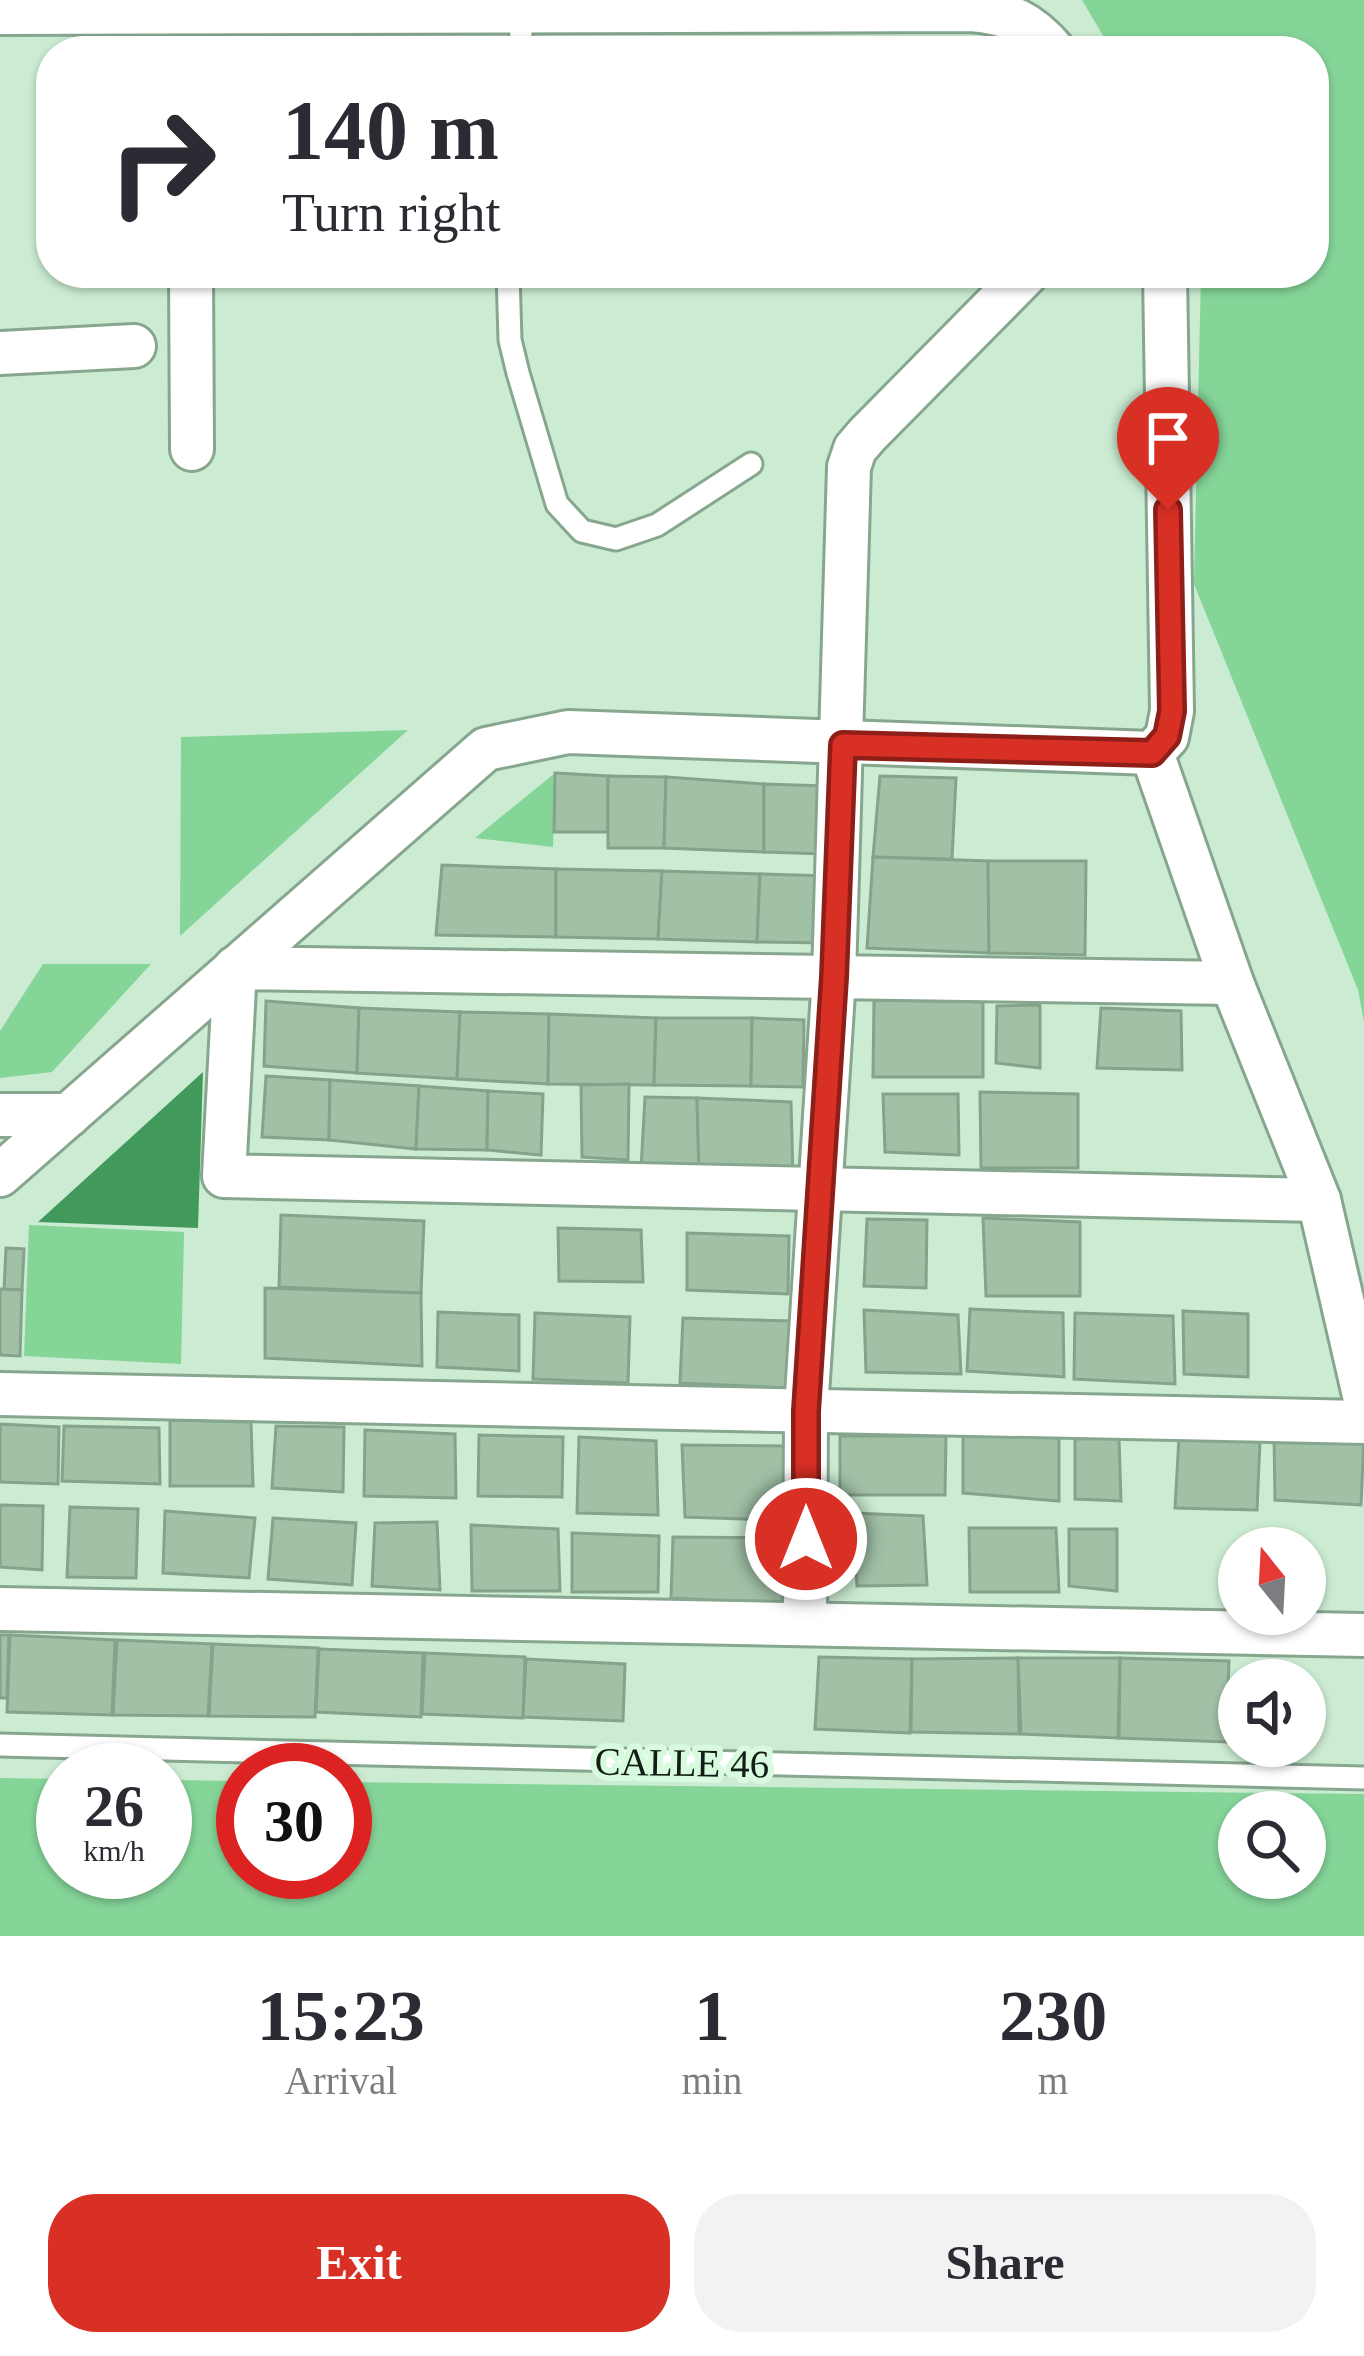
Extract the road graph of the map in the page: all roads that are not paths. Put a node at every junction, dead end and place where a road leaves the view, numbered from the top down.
1 (0, 13) edge
2 (190, 32) edge
3 (521, 32) edge
4 (1041, 36) edge
5 (191, 288) edge
6 (508, 288) edge
7 (1012, 288) edge
8 (1165, 288) edge
9 (134, 346) dead end
10 (0, 353) edge
11 (191, 449) dead end
12 (751, 464) dead end
13 (843, 745) junction
14 (1152, 753) junction
15 (235, 968) junction
16 (834, 977) junction
17 (1232, 983) junction
18 (69, 1114) junction
19 (0, 1115) edge
20 (0, 1174) edge
21 (818, 1187) junction
22 (1319, 1200) junction
23 (0, 1394) edge
24 (1364, 1395) edge
25 (806, 1411) junction
26 (1364, 1422) edge
27 (0, 1609) edge
28 (805, 1624) junction
29 (1364, 1635) edge
30 (0, 1745) edge
31 (1364, 1778) edge

1 - 2 street
2 - 3 street
3 - 4 street
5 - 11 street
6 - 12 lane
7 - 13 street
8 - 14 street
9 - 10 street
13 - 14 street
13 - 15 street
13 - 16 street
14 - 17 street
15 - 16 street
15 - 18 street
15 - 21 street
16 - 17 street
16 - 21 street
17 - 22 street
18 - 19 street
18 - 20 street
21 - 22 street
21 - 25 street
22 - 24 street
23 - 25 street
25 - 26 street
25 - 28 street
27 - 28 street
28 - 29 street
30 - 31 lane, CALLE 46

